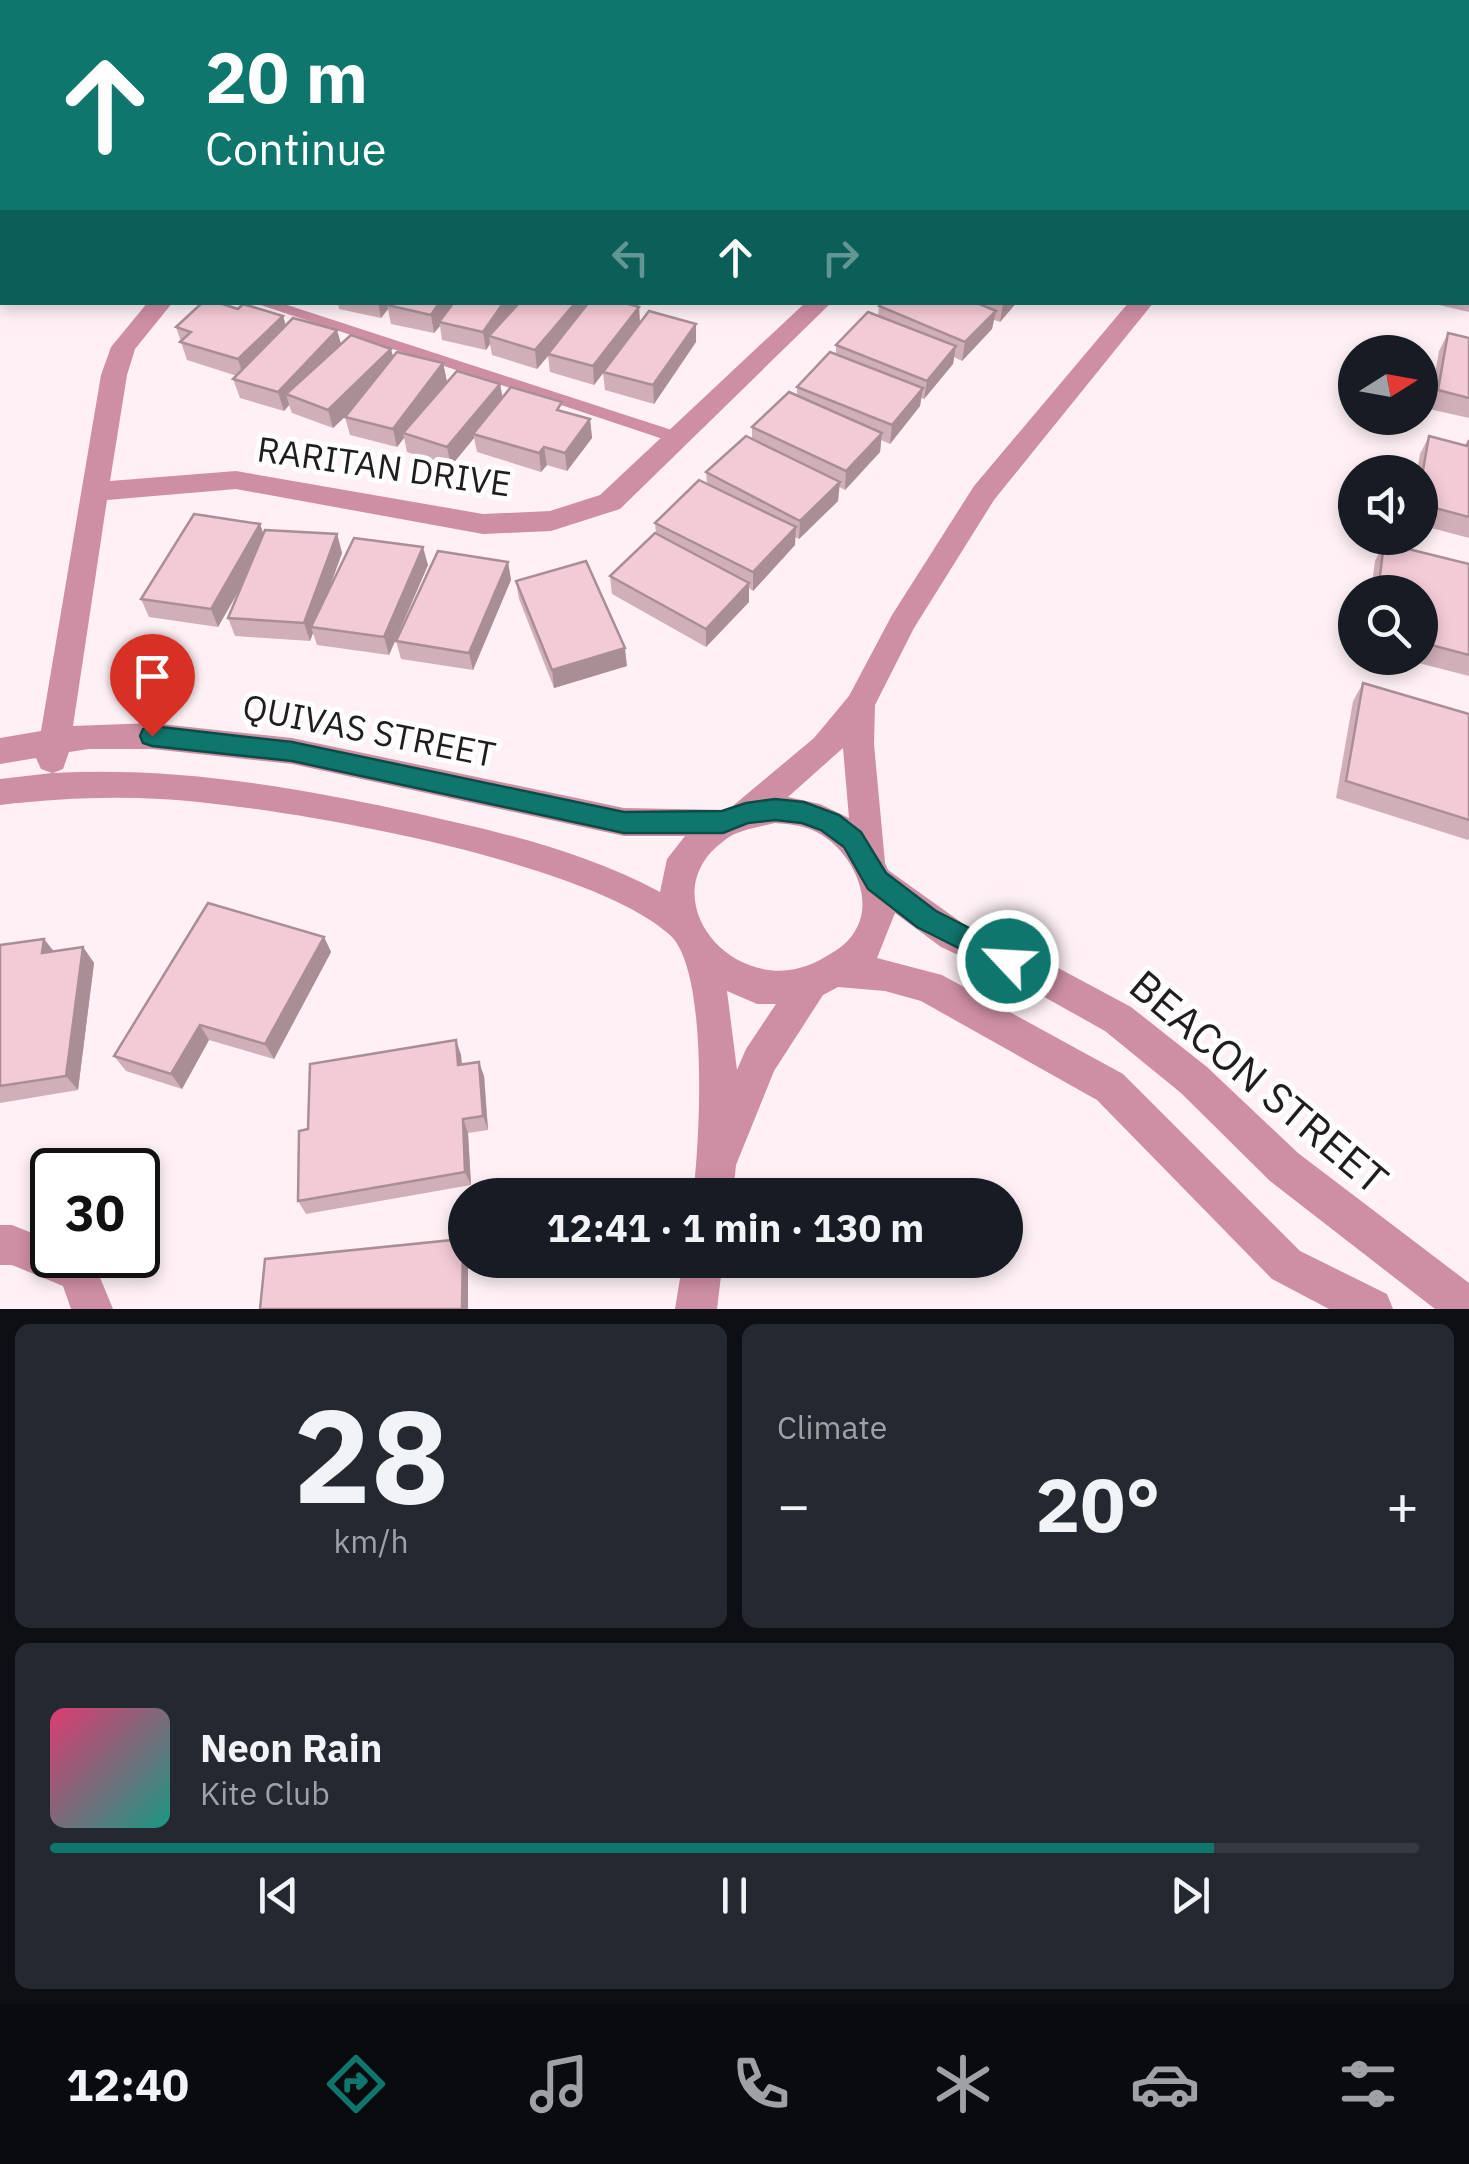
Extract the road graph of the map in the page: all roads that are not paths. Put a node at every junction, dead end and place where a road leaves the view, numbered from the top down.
1 (159, 305) edge
2 (269, 305) edge
3 (817, 305) edge
4 (1140, 305) edge
5 (678, 438) junction
6 (96, 492) junction
7 (860, 705) junction
8 (58, 741) junction
9 (0, 751) edge
10 (46, 787) junction
11 (0, 792) edge
12 (735, 818) junction
13 (873, 871) junction
14 (680, 922) junction
15 (702, 957) junction
16 (825, 978) junction
17 (715, 1178) edge
18 (716, 1178) edge
19 (0, 1245) edge
20 (701, 1278) edge
21 (85, 1290) edge
22 (1469, 1308) edge
23 (696, 1309) edge
24 (1372, 1309) edge

1 - 6 street
2 - 5 lane
3 - 5 street, RARITAN DRIVE
4 - 7 street
5 - 6 street, RARITAN DRIVE
6 - 8 street
7 - 12 street
7 - 13 street
8 - 9 street, QUIVAS STREET
8 - 10 street
8 - 12 street, QUIVAS STREET
10 - 11 street
10 - 14 street
12 - 13 street
12 - 14 street
13 - 16 street
13 - 22 street, BEACON STREET
14 - 15 street
15 - 16 street
15 - 17 street
16 - 18 street
16 - 24 street
19 - 21 street
20 - 23 street

